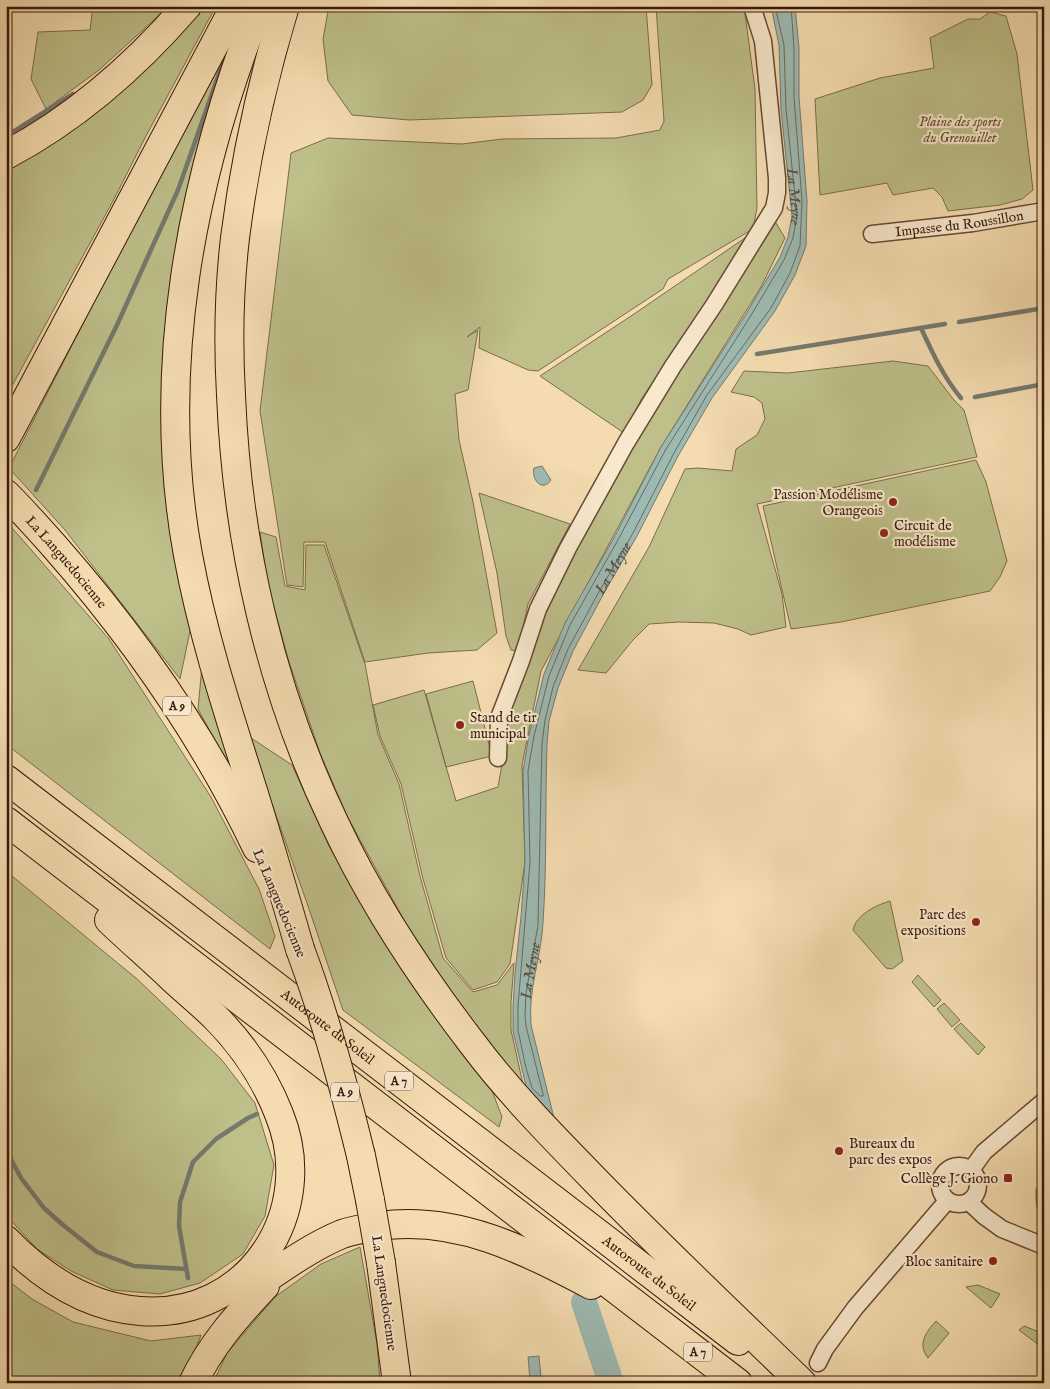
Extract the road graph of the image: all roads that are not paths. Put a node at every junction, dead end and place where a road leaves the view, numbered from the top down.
1 (186, 6) edge
2 (224, 6) edge
3 (235, 6) edge
4 (259, 6) edge
5 (285, 6) edge
6 (752, 6) edge
7 (6, 155) edge
8 (1044, 211) edge
9 (872, 234) dead end
10 (6, 416) edge
11 (6, 438) edge
12 (6, 494) edge
13 (498, 758) dead end
14 (6, 780) edge
15 (6, 822) edge
16 (6, 827) edge
17 (300, 949) junction
18 (1044, 1101) edge
19 (971, 1170) junction
20 (947, 1201) junction
21 (969, 1202) junction
22 (6, 1240) edge
23 (1044, 1246) edge
24 (6, 1254) edge
25 (281, 1269) junction
26 (659, 1321) junction
27 (810, 1373) edge
28 (193, 1383) edge
29 (397, 1383) edge
30 (738, 1383) edge
31 (792, 1383) edge

1 - 7 highway
2 - 10 highway
3 - 11 highway
4 - 17 highway
5 - 27 highway
6 - 13 street
8 - 9 street, Impasse du Roussillon
12 - 17 highway, La Languedocienne / A 9
14 - 31 highway, Autoroute du Soleil / A 7
15 - 26 highway, A 7
16 - 22 highway
17 - 29 highway, La Languedocienne / A 9, bridge
18 - 19 street
19 - 20 street
19 - 21 street
20 - 21 street
20 - 27 street
21 - 23 street
24 - 25 highway
25 - 26 highway
25 - 28 highway
26 - 30 highway, A 7

